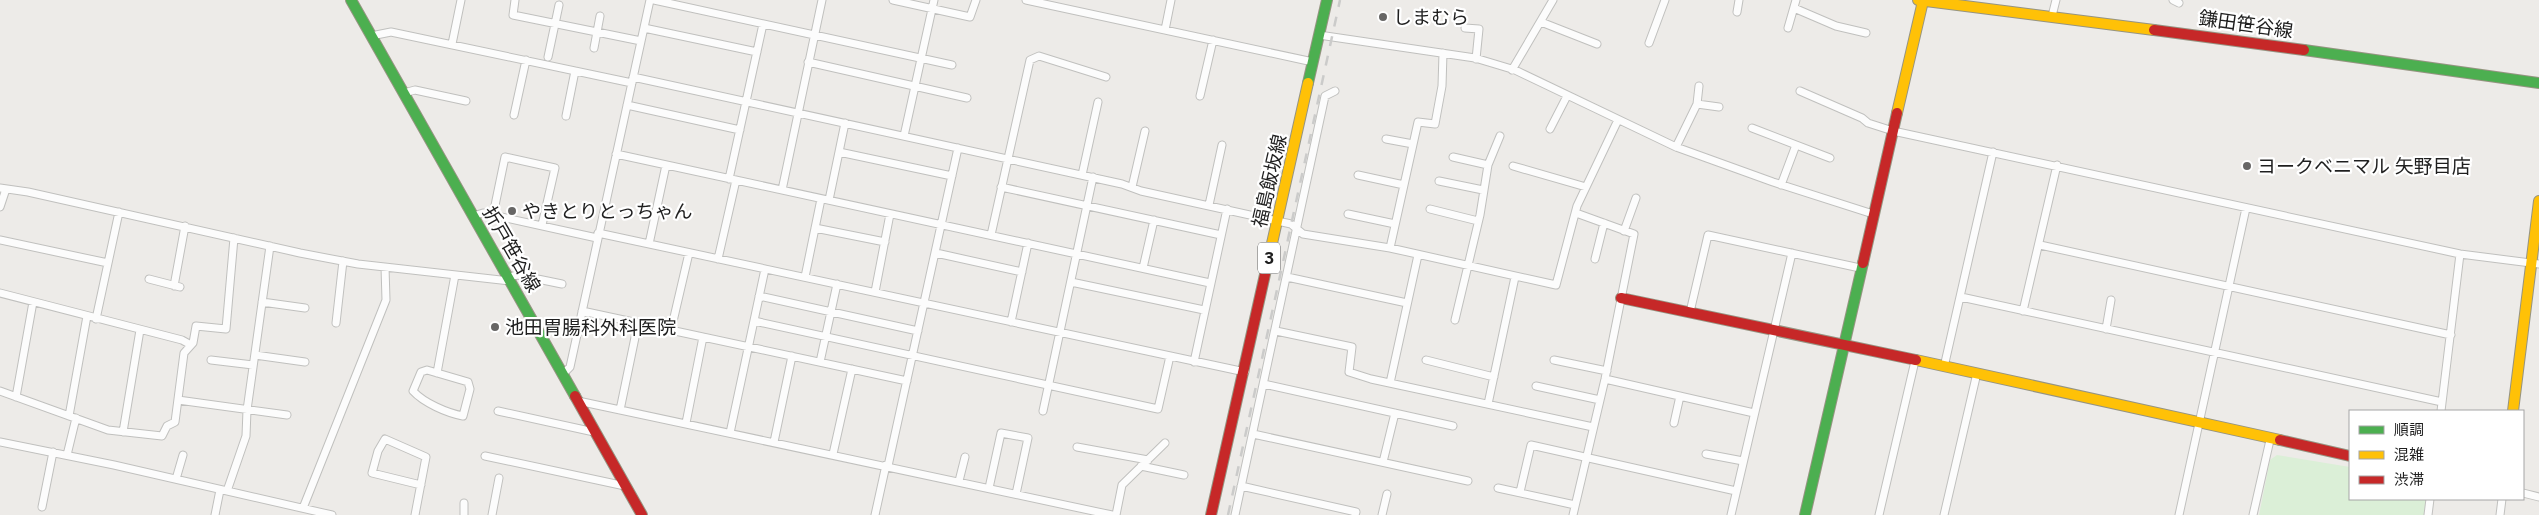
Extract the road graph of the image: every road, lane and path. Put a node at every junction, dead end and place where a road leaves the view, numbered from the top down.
1 (351, 0) edge
2 (461, 0) edge
3 (515, 0) edge
4 (650, 0) edge
5 (654, 0) edge
6 (822, 0) edge
7 (893, 0) edge
8 (934, 0) edge
9 (976, 0) edge
10 (1026, 0) edge
11 (1171, 0) edge
12 (1327, 0) edge
13 (1553, 0) edge
14 (1665, 0) edge
15 (1739, 0) edge
16 (1796, 0) edge
17 (1918, 0) edge
18 (2056, 0) edge
19 (1923, 1) edge
20 (558, 5) dead end
21 (932, 8) junction
22 (1794, 8) junction
23 (1737, 12) dead end
24 (600, 16) dead end
25 (2052, 16) junction
26 (1541, 22) junction
27 (555, 24) junction
28 (763, 24) junction
29 (644, 28) junction
30 (1466, 28) dead end
31 (1788, 28) dead end
32 (1165, 30) junction
33 (597, 32) junction
34 (1866, 33) dead end
35 (814, 34) junction
36 (1319, 35) junction
37 (371, 36) junction
38 (1213, 40) junction
39 (641, 41) junction
40 (452, 44) junction
41 (1598, 44) dead end
42 (1649, 44) dead end
43 (594, 48) dead end
44 (757, 52) junction
45 (1443, 53) junction
46 (548, 57) dead end
47 (922, 58) junction
48 (1476, 59) junction
49 (526, 60) junction
50 (808, 62) junction
51 (1313, 62) junction
52 (952, 65) dead end
53 (1512, 70) junction
54 (576, 71) junction
55 (1106, 77) dead end
56 (632, 80) junction
57 (2539, 83) edge
58 (915, 86) junction
59 (1700, 86) dead end
60 (1335, 91) dead end
61 (1800, 91) dead end
62 (404, 93) junction
63 (1200, 96) dead end
64 (1567, 96) junction
65 (967, 98) dead end
66 (466, 101) dead end
67 (1098, 102) dead end
68 (746, 103) junction
69 (1696, 104) junction
70 (627, 105) junction
71 (1719, 107) dead end
72 (797, 113) junction
73 (514, 115) dead end
74 (566, 116) dead end
75 (1618, 120) junction
76 (845, 123) junction
77 (1752, 128) dead end
78 (1550, 129) dead end
79 (740, 130) junction
80 (1145, 131) dead end
81 (1892, 132) junction
82 (904, 136) junction
83 (1500, 136) dead end
84 (1386, 140) dead end
85 (1413, 144) junction
86 (1222, 145) dead end
87 (1796, 145) junction
88 (1676, 147) junction
89 (958, 148) junction
90 (839, 152) junction
91 (1993, 152) junction
92 (616, 154) junction
93 (1453, 157) dead end
94 (1008, 158) junction
95 (1830, 158) dead end
96 (666, 165) junction
97 (1488, 165) junction
98 (2057, 165) junction
99 (1513, 166) dead end
100 (1082, 175) junction
101 (952, 176) junction
102 (1358, 176) dead end
103 (1093, 177) junction
104 (732, 179) junction
105 (1439, 181) dead end
106 (1404, 185) junction
107 (1781, 185) junction
108 (1001, 187) junction
109 (1132, 187) junction
110 (1586, 187) junction
111 (3, 189) edge
112 (782, 190) junction
113 (1483, 190) junction
114 (1636, 198) dead end
115 (825, 199) junction
116 (2539, 201) edge
117 (1087, 206) junction
118 (1209, 206) junction
119 (0, 207) edge
120 (2246, 208) junction
121 (1226, 209) junction
122 (1430, 209) dead end
123 (119, 212) junction
124 (1576, 213) junction
125 (890, 214) junction
126 (1348, 214) dead end
127 (1873, 214) junction
128 (492, 215) junction
129 (473, 216) junction
130 (1154, 220) junction
131 (1277, 221) junction
132 (1478, 221) junction
133 (1604, 223) junction
134 (1395, 224) junction
135 (542, 225) junction
136 (942, 225) junction
137 (184, 226) junction
138 (815, 228) junction
139 (1297, 230) junction
140 (1624, 230) junction
141 (598, 235) junction
142 (990, 235) junction
143 (1221, 235) junction
144 (234, 238) junction
145 (0, 240) edge
146 (885, 242) junction
147 (649, 244) junction
148 (1028, 244) junction
149 (2040, 245) junction
150 (270, 246) junction
151 (1390, 248) junction
152 (936, 252) junction
153 (1792, 252) junction
154 (689, 253) junction
155 (1077, 254) junction
156 (2460, 254) junction
157 (1418, 255) junction
158 (1596, 258) dead end
159 (718, 259) junction
160 (343, 261) junction
161 (108, 263) junction
162 (2535, 264) edge
163 (1467, 266) junction
164 (386, 267) junction
165 (1143, 268) junction
166 (1860, 268) junction
167 (765, 269) junction
168 (1022, 272) junction
169 (455, 275) junction
170 (805, 277) junction
171 (1287, 277) junction
172 (1515, 277) junction
173 (149, 279) dead end
174 (509, 279) junction
175 (1071, 282) junction
176 (1210, 283) junction
177 (562, 284) dead end
178 (837, 284) junction
179 (2229, 286) junction
180 (875, 292) junction
181 (0, 293) edge
182 (759, 296) junction
183 (1961, 297) junction
184 (1621, 298) junction
185 (2111, 300) dead end
186 (33, 302) junction
187 (262, 302) junction
188 (924, 302) junction
189 (1407, 303) junction
190 (305, 308) dead end
191 (1204, 310) junction
192 (582, 311) junction
193 (2023, 311) junction
194 (830, 312) junction
195 (1690, 312) junction
196 (87, 316) junction
197 (96, 319) junction
198 (1455, 320) dead end
199 (754, 322) junction
200 (1011, 322) junction
201 (638, 323) junction
202 (336, 324) dead end
203 (2106, 329) junction
204 (140, 330) junction
205 (672, 330) junction
206 (918, 330) junction
207 (1276, 330) junction
208 (1774, 330) junction
209 (1060, 332) junction
210 (2451, 335) junction
211 (703, 337) junction
212 (825, 337) junction
213 (191, 345) junction
214 (748, 346) junction
215 (1843, 346) junction
216 (2215, 352) junction
217 (255, 355) junction
218 (792, 356) junction
219 (912, 356) junction
220 (1170, 356) junction
221 (211, 360) dead end
222 (1426, 360) dead end
223 (1554, 360) dead end
224 (1915, 361) junction
225 (305, 362) dead end
226 (820, 362) junction
227 (1194, 362) junction
228 (253, 365) junction
229 (1944, 367) junction
230 (852, 369) junction
231 (1245, 372) junction
232 (437, 373) junction
233 (1977, 373) junction
234 (563, 374) junction
235 (1606, 375) junction
236 (1494, 377) junction
237 (907, 380) junction
238 (1390, 383) junction
239 (1264, 384) junction
240 (1048, 386) junction
241 (1536, 386) dead end
242 (0, 391) edge
243 (1680, 396) junction
244 (16, 397) junction
245 (178, 400) junction
246 (1600, 400) junction
247 (578, 401) junction
248 (2442, 402) junction
249 (1488, 404) junction
250 (247, 410) junction
251 (620, 410) junction
252 (2441, 410) edge
253 (2513, 410) edge
254 (498, 411) dead end
255 (1043, 411) dead end
256 (1395, 413) junction
257 (1754, 413) junction
258 (287, 415) dead end
259 (72, 417) junction
260 (1674, 423) dead end
261 (2200, 423) junction
262 (686, 424) junction
263 (1453, 426) dead end
264 (1593, 428) junction
265 (123, 432) junction
266 (594, 432) junction
267 (730, 433) junction
268 (1253, 434) junction
269 (2270, 440) junction
270 (0, 442) edge
271 (774, 442) junction
272 (1165, 443) dead end
273 (1077, 447) dead end
274 (53, 452) junction
275 (183, 454) dead end
276 (833, 454) junction
277 (1706, 454) dead end
278 (67, 456) junction
279 (485, 456) dead end
280 (2349, 456) edge
281 (965, 457) dead end
282 (1586, 458) junction
283 (1148, 460) junction
284 (1743, 461) junction
285 (1383, 462) junction
286 (887, 466) junction
287 (1141, 466) junction
288 (1184, 474) dead end
289 (499, 478) dead end
290 (176, 480) junction
291 (1468, 481) dead end
292 (959, 482) junction
293 (421, 485) junction
294 (625, 486) junction
295 (1242, 486) junction
296 (989, 488) junction
297 (1498, 488) dead end
298 (224, 490) junction
299 (1736, 491) junction
300 (1520, 492) junction
301 (2524, 493) edge
302 (1016, 494) junction
303 (1387, 494) dead end
304 (2539, 496) edge
305 (2430, 500) edge
306 (2502, 500) edge
307 (464, 503) dead end
308 (1575, 505) junction
309 (42, 507) dead end
310 (303, 508) junction
311 (1083, 512) edge
312 (215, 515) edge
313 (332, 515) edge
314 (415, 515) edge
315 (464, 515) edge
316 (492, 515) edge
317 (642, 515) edge
318 (875, 515) edge
319 (1112, 515) edge
320 (1116, 515) edge
321 (1211, 515) edge
322 (1235, 515) edge
323 (1355, 515) edge
324 (1382, 515) edge
325 (1573, 515) edge
326 (1730, 515) edge
327 (1805, 515) edge
328 (1879, 515) edge
329 (1944, 515) edge
330 (2179, 515) edge
331 (2253, 515) edge
332 (2428, 515) edge
333 (2500, 515) edge

1 - 37 street, 折戸笹谷線
2 - 40 street
3 - 27 street
4 - 29 street
5 - 28 street
6 - 35 street
7 - 21 street
8 - 21 street
9 - 21 street
10 - 32 street
11 - 32 street
12 - 36 street, 福島飯坂線 / 3
13 - 26 street
14 - 42 street
15 - 23 street
16 - 22 street
17 - 19 street, 鎌田笹谷線
18 - 25 street
19 - 25 street, 鎌田笹谷線
19 - 81 street
20 - 27 street
21 - 47 street
22 - 31 street
22 - 34 street
24 - 33 street
25 - 57 street, 鎌田笹谷線
26 - 41 street
26 - 53 street
27 - 33 street
27 - 46 street
28 - 35 street
28 - 44 street
29 - 39 street
29 - 44 street
30 - 48 street
32 - 38 street
33 - 39 street
33 - 43 street
35 - 47 street
35 - 50 street
36 - 45 street
36 - 51 street, 福島飯坂線 / 3
37 - 40 street
37 - 62 street, 折戸笹谷線
38 - 51 street
38 - 63 street
39 - 56 street
40 - 49 street
44 - 68 street
45 - 48 street
45 - 85 street
47 - 52 street
47 - 58 street
48 - 53 street
49 - 54 street
49 - 73 street
50 - 58 street
50 - 72 street
51 - 131 street, 福島飯坂線 / 3
53 - 64 street
54 - 56 street
54 - 74 street
55 - 94 street
56 - 68 street
56 - 70 street
58 - 65 street
58 - 82 street
59 - 69 street
60 - 139 street
61 - 81 street
62 - 66 street
62 - 129 street, 折戸笹谷線
64 - 75 street
64 - 78 street
67 - 100 street
68 - 72 street
68 - 79 street
69 - 71 street
69 - 88 street
70 - 79 street
70 - 92 street
72 - 76 street
72 - 112 street
75 - 88 street
75 - 110 street
76 - 82 street
76 - 90 street
77 - 87 street
79 - 104 street
80 - 109 street
81 - 91 street
81 - 127 street
82 - 89 street
83 - 97 street
84 - 85 street
85 - 106 street
86 - 118 street
87 - 95 street
87 - 107 street
88 - 107 street
89 - 94 street
89 - 101 street
90 - 101 street
90 - 115 street
91 - 98 street
91 - 183 street
92 - 96 street
92 - 141 street
93 - 97 street
94 - 100 street
94 - 108 street
96 - 104 street
96 - 147 street
97 - 113 street
98 - 120 street
98 - 149 street
99 - 110 street
100 - 103 street
101 - 136 street
102 - 106 street
103 - 109 street
103 - 117 street
104 - 112 street
104 - 159 street
105 - 113 street
106 - 134 street
107 - 127 street
108 - 117 street
108 - 142 street
109 - 118 street
110 - 124 street
111 - 119 street
111 - 123 street
112 - 115 street
113 - 132 street
114 - 140 street
115 - 125 street
115 - 138 street
116 - 162 street
117 - 130 street
117 - 155 street
118 - 121 street
120 - 156 street
120 - 179 street
121 - 131 street
121 - 143 street
122 - 132 street
123 - 137 street
123 - 161 street
124 - 133 street
124 - 172 street
125 - 136 street
125 - 146 street
126 - 134 street
127 - 166 street
128 - 129 street
128 - 135 street
128 - 135 street
129 - 174 street, 折戸笹谷線
130 - 143 street
130 - 165 street
131 - 139 street
131 - 231 street, 福島飯坂線 / 3
132 - 163 street
133 - 140 street
133 - 158 street
134 - 151 street
135 - 141 street
136 - 142 street
136 - 152 street
137 - 144 street
137 - 173 street
138 - 146 street
138 - 170 street
139 - 151 street
139 - 171 street
140 - 184 street
141 - 147 street
141 - 192 street
142 - 148 street
143 - 176 street
144 - 150 street
144 - 213 street
145 - 161 street
146 - 180 street
147 - 154 street
148 - 155 street
148 - 168 street
149 - 179 street
149 - 193 street
150 - 160 street
150 - 187 street
151 - 157 street
152 - 168 street
152 - 188 street
153 - 166 street
153 - 195 street
153 - 208 street
154 - 159 street
154 - 205 street
155 - 165 street
155 - 175 street
156 - 162 street
156 - 210 street
157 - 163 street
157 - 189 street
159 - 167 street
160 - 164 street
160 - 202 street
161 - 197 street
162 - 253 street
163 - 172 street
163 - 198 street
164 - 169 street
164 - 310 street
165 - 176 street
166 - 215 street
167 - 170 street
167 - 182 street
168 - 200 street
169 - 174 street
169 - 232 street
170 - 178 street
171 - 189 street
171 - 207 street
172 - 236 street
174 - 177 street
174 - 234 street, 折戸笹谷線
175 - 191 street
175 - 209 street
176 - 191 street
178 - 180 street
178 - 194 street
179 - 210 street
179 - 216 street
180 - 188 street
181 - 186 street
182 - 194 street
182 - 199 street
183 - 193 street
183 - 229 street
184 - 195 street
184 - 235 street
185 - 203 street
186 - 196 street
186 - 244 street
187 - 190 street
187 - 217 street
188 - 200 street
188 - 206 street
189 - 238 street
191 - 227 street
192 - 201 street
192 - 234 street
193 - 203 street
194 - 206 street
194 - 212 street
195 - 208 street
196 - 197 street
196 - 259 street
197 - 204 street
199 - 212 street
199 - 214 street
200 - 209 street
201 - 205 street
201 - 251 street
203 - 216 street
204 - 213 street
204 - 265 street
205 - 211 street
206 - 219 street
207 - 238 street
207 - 239 street
208 - 215 street
208 - 257 street
209 - 220 street
209 - 240 street
210 - 248 street
211 - 214 street
211 - 262 street
212 - 219 street
212 - 226 street
213 - 245 street
214 - 218 street
214 - 267 street
215 - 224 street
215 - 327 street
216 - 248 street
216 - 261 street
217 - 225 street
217 - 228 street
218 - 226 street
218 - 271 street
219 - 237 street
219 - 240 street
220 - 227 street
220 - 240 street
221 - 228 street
222 - 236 street
223 - 235 street
224 - 229 street
224 - 328 street
226 - 230 street
227 - 231 street
228 - 250 street
229 - 233 street
230 - 237 street
230 - 276 street
231 - 321 street, 福島飯坂線 / 3
232 - 232 street
233 - 261 street
233 - 329 street
234 - 247 street, 折戸笹谷線
235 - 243 street
235 - 246 street
236 - 249 street
237 - 286 street
238 - 249 street
239 - 256 street
239 - 268 street
240 - 255 street
241 - 246 street
242 - 244 street
243 - 257 street
243 - 260 street
244 - 259 street
245 - 250 street
245 - 265 street
246 - 264 street
247 - 251 street
247 - 266 street, 折戸笹谷線
248 - 252 street
249 - 264 street
250 - 258 street
250 - 298 street
251 - 262 street
254 - 266 street
256 - 263 street
256 - 285 street
257 - 284 street
259 - 265 street
259 - 278 street
261 - 269 street
261 - 330 street
262 - 267 street
264 - 282 street
266 - 294 street, 折戸笹谷線
267 - 271 street
268 - 285 street
268 - 295 street
269 - 280 street
269 - 331 street
270 - 274 street
271 - 276 street
272 - 283 street
273 - 283 street
274 - 278 street
274 - 309 street
275 - 290 street
276 - 286 street
277 - 284 street
278 - 290 street
279 - 294 street
281 - 292 street
282 - 299 street
282 - 300 street
282 - 308 street
283 - 287 street
284 - 299 street
285 - 291 street
286 - 292 street
286 - 318 street
287 - 288 street
287 - 320 street
289 - 316 street
290 - 298 street
292 - 296 street
293 - 293 street
293 - 314 street
294 - 317 street, 折戸笹谷線
295 - 322 street
295 - 323 street
296 - 302 street
296 - 302 street
297 - 300 street
298 - 310 street
298 - 312 street
299 - 326 street
300 - 308 street
301 - 304 street
302 - 311 street
303 - 324 street
305 - 332 street
306 - 333 street
307 - 315 street
308 - 325 street
310 - 313 street
311 - 319 street

